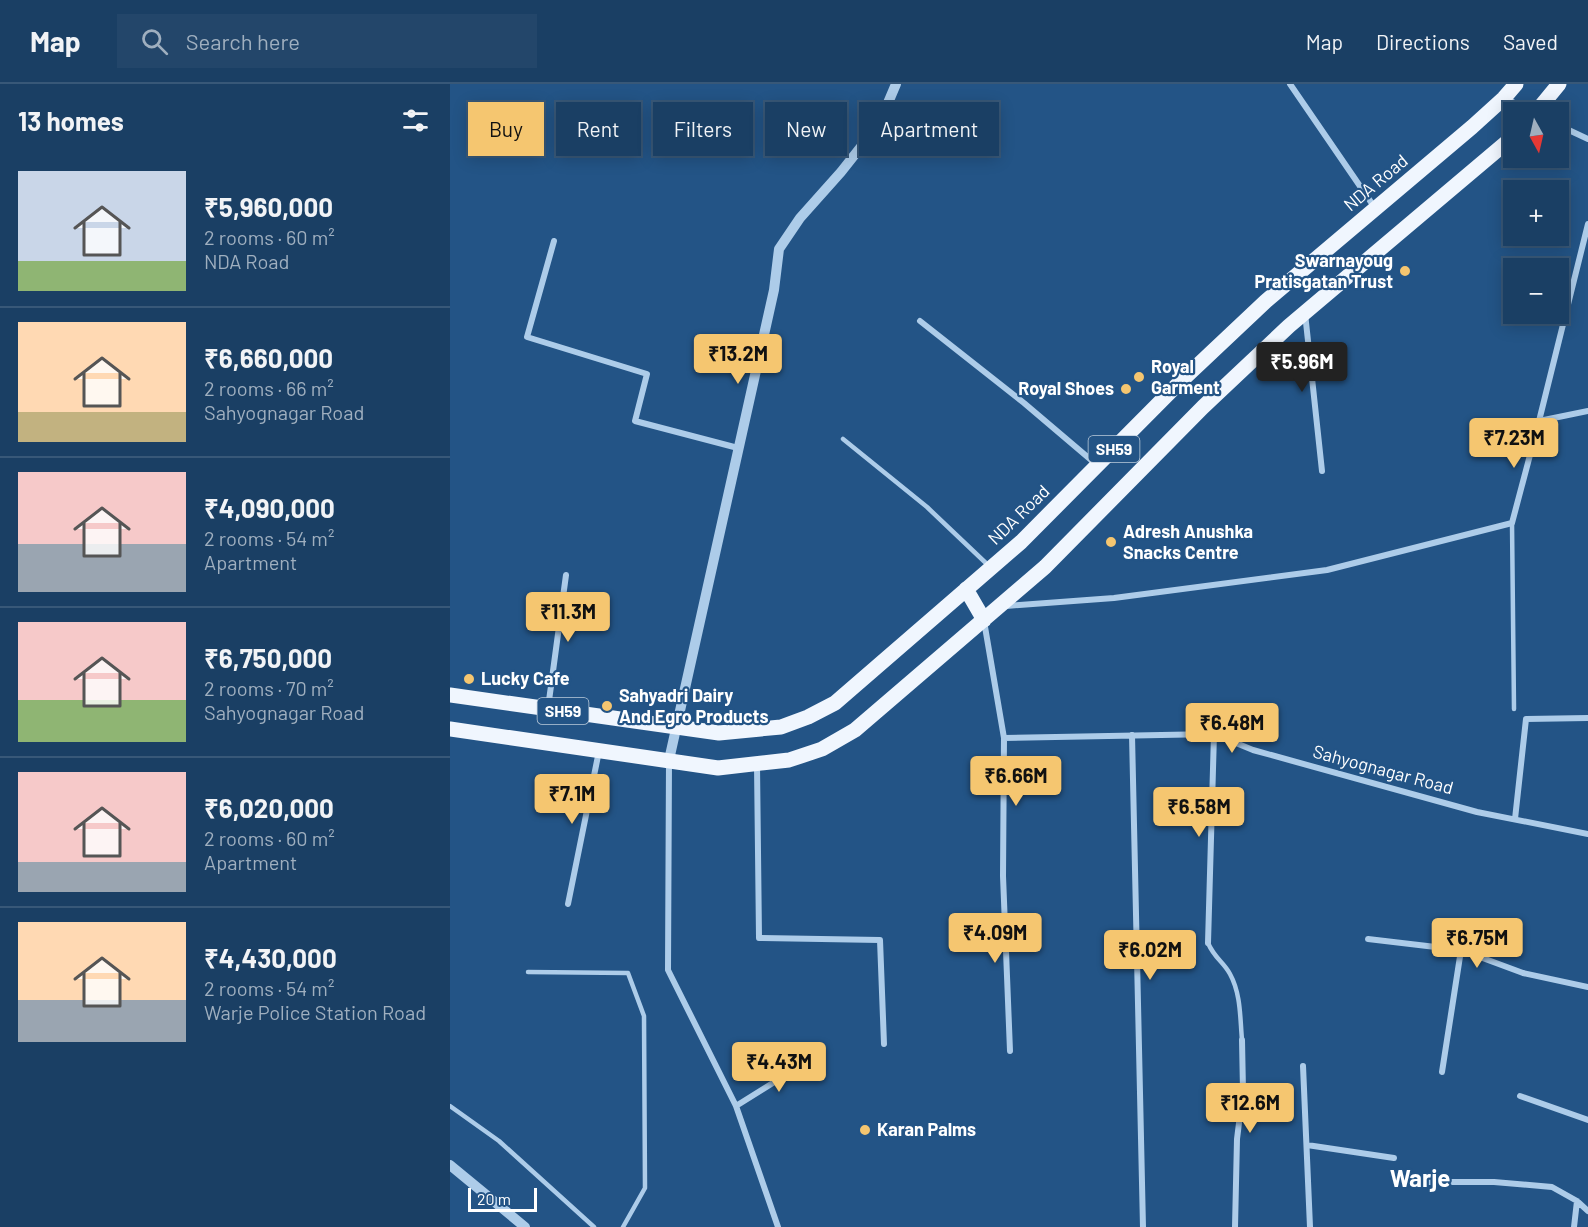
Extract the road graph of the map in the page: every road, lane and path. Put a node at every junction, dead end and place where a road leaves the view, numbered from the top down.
1 (896, 84) edge
2 (1290, 84) edge
3 (1516, 84) edge
4 (1559, 84) edge
5 (1504, 98) junction
6 (1512, 102) edge
7 (1544, 102) edge
8 (1569, 130) edge
9 (1588, 139) edge
10 (1503, 145) edge
11 (1375, 209) junction
12 (1588, 224) edge
13 (554, 241) dead end
14 (1305, 313) junction
15 (920, 321) dead end
16 (1588, 411) edge
17 (1539, 421) junction
18 (843, 440) dead end
19 (738, 448) junction
20 (1097, 466) junction
21 (1322, 471) dead end
22 (1512, 523) junction
23 (991, 568) junction
24 (566, 575) dead end
25 (966, 589) junction
26 (999, 607) junction
27 (984, 620) junction
28 (450, 695) edge
29 (548, 709) junction
30 (1514, 709) dead end
31 (1588, 718) edge
32 (675, 727) junction
33 (450, 729) edge
34 (1214, 734) junction
35 (1132, 735) junction
36 (1004, 738) junction
37 (599, 751) junction
38 (669, 760) junction
39 (757, 764) junction
40 (1515, 819) junction
41 (1588, 834) edge
42 (568, 904) dead end
43 (1368, 939) dead end
44 (1208, 943) joint
45 (1461, 950) junction
46 (528, 972) dead end
47 (1588, 987) edge
48 (1242, 1040) joint
49 (884, 1044) dead end
50 (1010, 1051) dead end
51 (808, 1061) dead end
52 (1303, 1066) dead end
53 (1442, 1072) dead end
54 (1520, 1096) dead end
55 (450, 1106) edge
56 (736, 1106) junction
57 (1588, 1120) edge
58 (1307, 1145) junction
59 (1394, 1158) dead end
60 (450, 1165) edge
61 (1424, 1182) dead end
62 (1577, 1201) junction
63 (1588, 1211) edge
64 (525, 1227) edge
65 (594, 1227) edge
66 (623, 1227) edge
67 (778, 1227) edge
68 (1143, 1227) edge
69 (1235, 1227) edge
70 (1310, 1227) edge
71 (1574, 1227) edge

1 - 19 street
2 - 11 street
3 - 5 main road, NDA Road / SH59
4 - 7 main road
5 - 6 street
5 - 11 main road, NDA Road / SH59
8 - 9 street
10 - 14 main road, SH59
11 - 20 main road, NDA Road / SH59
12 - 17 street
13 - 19 street
14 - 21 street
14 - 26 main road, SH59
15 - 20 street
16 - 17 street
17 - 22 street
18 - 23 lane
19 - 32 street
20 - 23 main road, NDA Road / SH59
22 - 26 street
22 - 30 lane
23 - 25 main road, NDA Road / SH59
24 - 29 street
25 - 27 main road
25 - 32 main road, NDA Road / SH59
26 - 27 main road, SH59
27 - 36 street
27 - 39 main road, SH59
28 - 29 main road, NDA Road / SH59
29 - 32 main road, NDA Road / SH59
31 - 40 street
32 - 38 street
33 - 37 main road, SH59
34 - 35 street, Sahyognagar Road
34 - 40 street, Sahyognagar Road
34 - 44 street
35 - 36 street, Sahyognagar Road
35 - 68 street
36 - 50 street
37 - 38 main road, SH59
37 - 42 street
38 - 39 main road, SH59
38 - 56 street
39 - 49 street
40 - 41 street, Sahyognagar Road
43 - 45 street
44 - 48 lane
45 - 47 street
45 - 53 street
46 - 66 lane
48 - 69 street
51 - 56 street
52 - 58 street
54 - 57 street
55 - 65 lane
56 - 67 street
58 - 59 street
58 - 70 street
60 - 64 street
61 - 62 street
62 - 63 street
62 - 71 street

